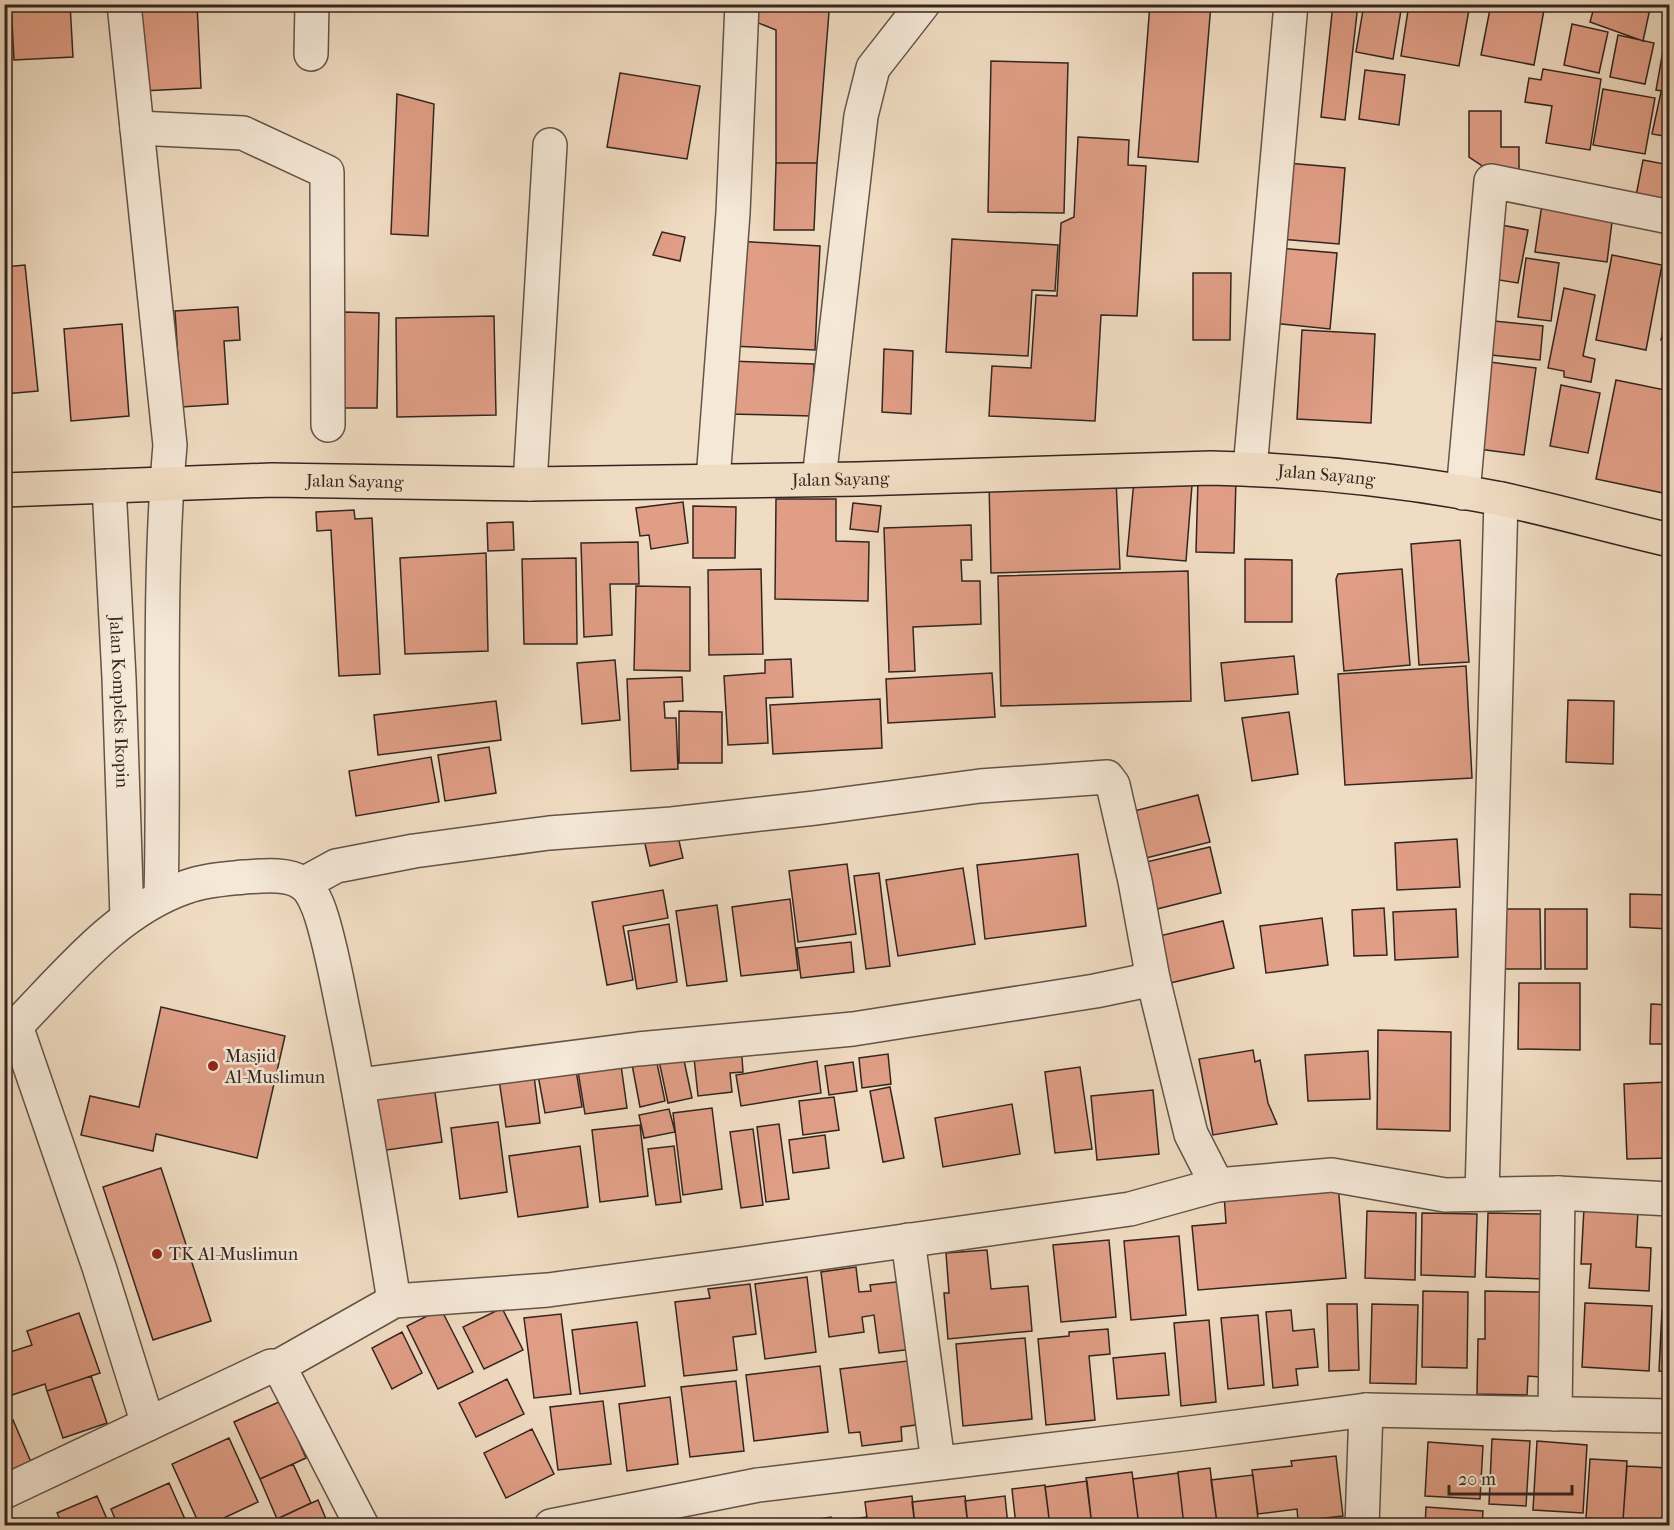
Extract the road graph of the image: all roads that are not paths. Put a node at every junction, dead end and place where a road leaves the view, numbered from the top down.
1 (124, 4) edge
2 (312, 4) edge
3 (742, 4) edge
4 (923, 4) edge
5 (1291, 4) edge
6 (311, 54) dead end
7 (137, 128) junction
8 (550, 145) dead end
9 (1670, 217) edge
10 (328, 425) dead end
11 (1250, 469) junction
12 (819, 479) junction
13 (714, 480) junction
14 (166, 484) junction
15 (530, 484) junction
16 (109, 486) junction
17 (4, 490) edge
18 (1463, 493) junction
19 (1501, 500) junction
20 (1670, 540) edge
21 (303, 884) junction
22 (145, 907) junction
23 (1152, 979) junction
24 (10, 1028) edge
25 (358, 1085) junction
26 (1217, 1185) junction
27 (1558, 1193) junction
28 (1482, 1194) junction
29 (1670, 1199) edge
30 (909, 1240) junction
31 (394, 1301) junction
32 (279, 1365) junction
33 (1365, 1410) junction
34 (1555, 1414) junction
35 (1670, 1416) edge
36 (148, 1424) junction
37 (938, 1462) junction
38 (4, 1492) edge
39 (563, 1524) edge
40 (362, 1526) edge
41 (1362, 1526) edge

1 - 7 street
2 - 6 street
3 - 13 street
4 - 12 street
5 - 11 street
7 - 10 street
7 - 14 street
8 - 15 street
9 - 18 street
11 - 12 main road, Jalan Sayang
11 - 18 main road, Jalan Sayang
12 - 13 main road, Jalan Sayang
13 - 15 main road, Jalan Sayang
14 - 15 main road, Jalan Sayang
14 - 16 main road, Jalan Sayang
14 - 22 street
16 - 17 main road, Jalan Sayang
16 - 22 street, Jalan Kompleks Ikopin
18 - 19 main road, Jalan Sayang
19 - 20 main road, Jalan Sayang
19 - 28 street
21 - 22 street
21 - 23 street
21 - 25 street
22 - 24 street
23 - 25 street
23 - 26 street
24 - 36 street
25 - 31 street
26 - 28 street
26 - 30 street
27 - 28 street
27 - 29 street
27 - 34 street
30 - 31 street
30 - 37 street
31 - 32 street
32 - 36 street
32 - 40 street
33 - 34 street
33 - 37 street
33 - 41 street
34 - 35 street
36 - 38 street
37 - 39 street

